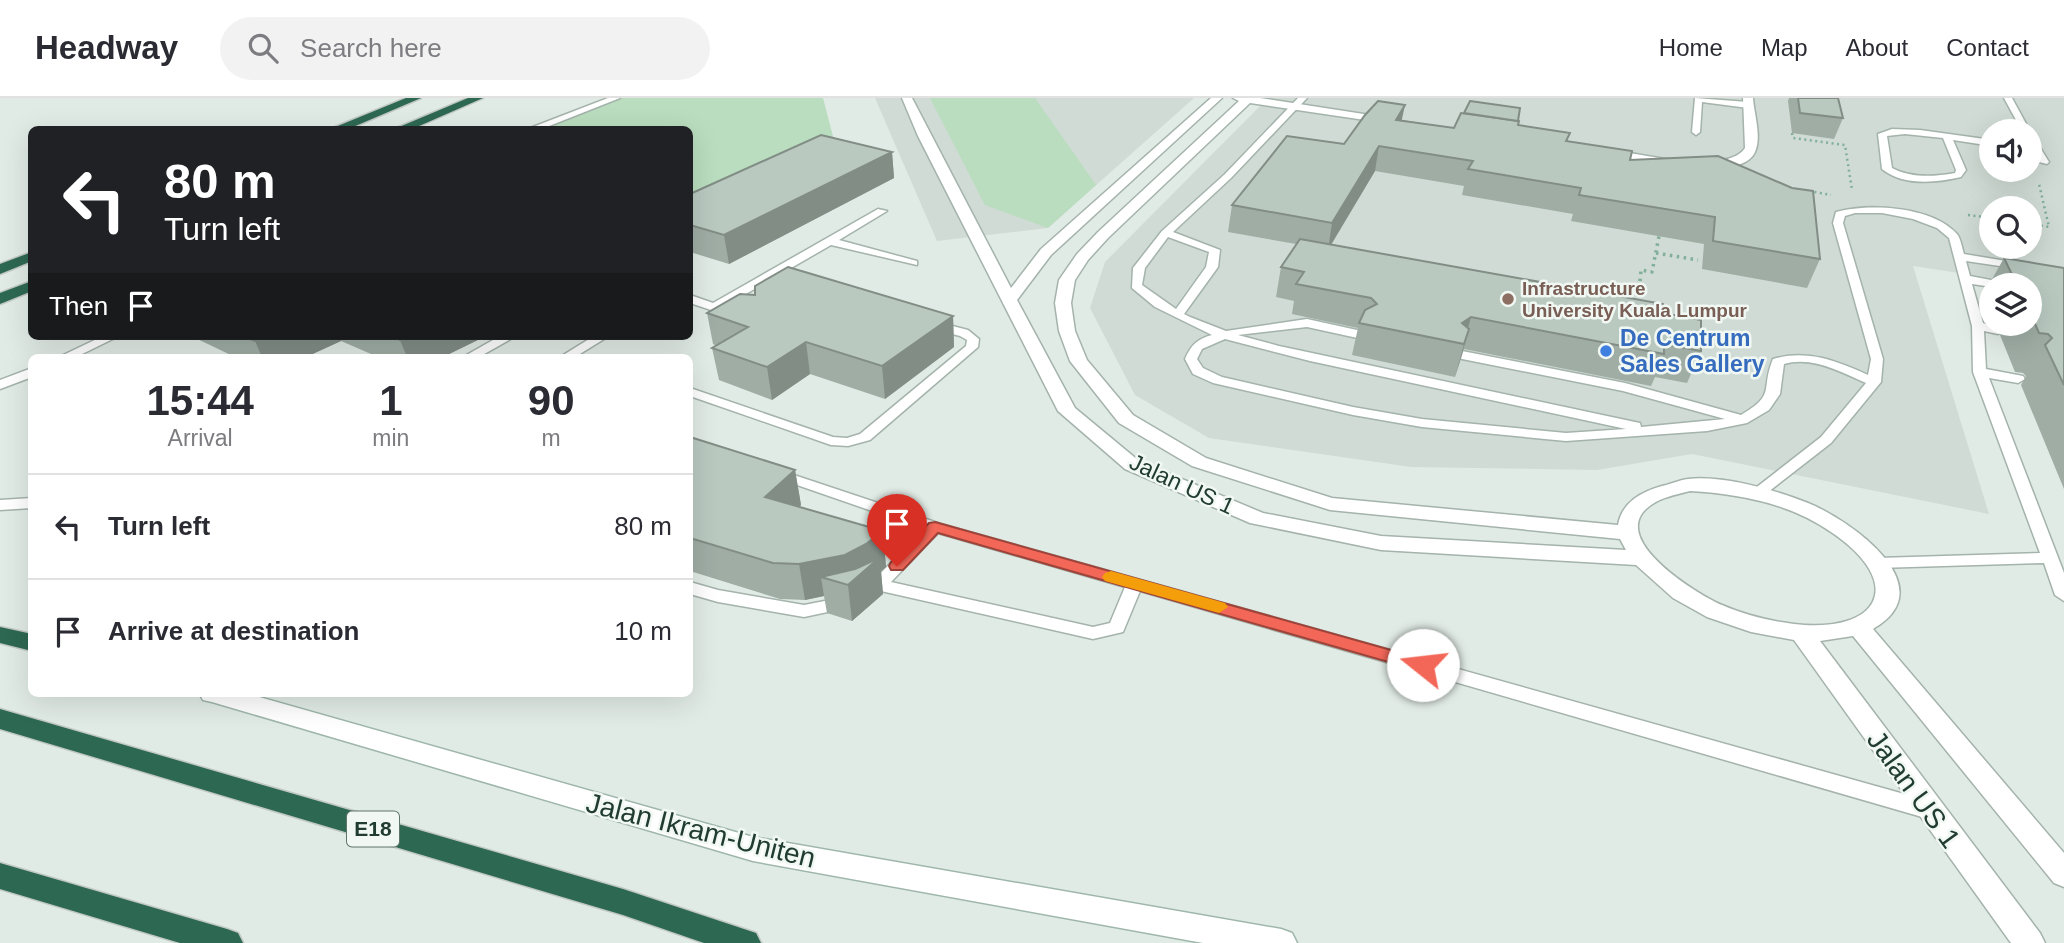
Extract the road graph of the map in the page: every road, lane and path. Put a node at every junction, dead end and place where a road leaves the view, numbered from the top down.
1 (416, 98) edge
2 (478, 98) edge
3 (616, 98) edge
4 (907, 98) edge
5 (1217, 98) edge
6 (1245, 98) edge
7 (1698, 98) edge
8 (2008, 98) edge
9 (1299, 102) edge
10 (1748, 102) edge
11 (2019, 119) edge
12 (1405, 122) edge
13 (344, 126) edge
14 (408, 126) edge
15 (540, 126) edge
16 (1696, 132) dead end
17 (1792, 133) dead end
18 (1947, 137) junction
19 (1979, 141) edge
20 (1595, 150) edge
21 (2042, 159) edge
22 (2044, 162) dead end
23 (2039, 182) edge
24 (1853, 198) dead end
25 (882, 211) dead end
26 (2042, 226) edge
27 (1166, 233) junction
28 (1659, 236) edge
29 (830, 242) junction
30 (1656, 253) junction
31 (1959, 257) junction
32 (28, 258) edge
33 (1698, 260) dead end
34 (913, 263) dead end
35 (0, 269) edge
36 (2038, 269) edge
37 (762, 279) junction
38 (1965, 279) junction
39 (1979, 281) edge
40 (789, 286) edge
41 (28, 287) edge
42 (0, 299) edge
43 (1010, 299) junction
44 (693, 300) edge
45 (1637, 306) edge
46 (714, 307) junction
47 (727, 312) edge
48 (1178, 314) junction
49 (924, 322) edge
50 (1978, 326) joint
51 (1222, 335) junction
52 (1362, 335) edge
53 (104, 340) edge
54 (502, 340) edge
55 (596, 340) edge
56 (72, 354) edge
57 (475, 354) edge
58 (570, 354) edge
59 (1462, 355) edge
60 (1980, 372) junction
61 (28, 374) edge
62 (919, 374) edge
63 (934, 379) junction
64 (2018, 379) dead end
65 (1874, 382) junction
66 (0, 386) edge
67 (693, 393) edge
68 (1506, 401) junction
69 (1742, 420) junction
70 (1495, 430) junction
71 (1663, 431) junction
72 (766, 469) edge
73 (1758, 493) junction
74 (28, 503) edge
75 (0, 505) edge
76 (935, 527) junction
77 (1628, 533) junction
78 (1640, 558) junction
79 (2050, 558) junction
80 (1878, 564) junction
81 (1135, 583) junction
82 (879, 585) junction
83 (693, 589) edge
84 (2064, 595) edge
85 (1859, 628) junction
86 (1801, 633) junction
87 (0, 635) edge
88 (28, 642) edge
89 (226, 697) edge
90 (0, 719) edge
91 (1929, 810) junction
92 (2064, 874) edge
93 (0, 876) edge
94 (227, 943) edge
95 (745, 943) edge
96 (1281, 943) edge
97 (2029, 943) edge

1 - 13 highway
2 - 14 highway
3 - 15 lane
4 - 43 street, Jalan US 1
5 - 43 street
6 - 9 street
6 - 77 street, Jalan US 1
7 - 10 lane
7 - 16 lane
8 - 11 lane
9 - 12 street
9 - 27 lane
10 - 20 street
17 - 24 path
18 - 18 lane
18 - 19 lane
21 - 22 lane
23 - 26 path
25 - 29 lane
27 - 48 lane
27 - 48 lane
28 - 30 path
29 - 34 lane
29 - 37 lane
30 - 33 path
30 - 45 path
31 - 36 lane
31 - 38 lane
31 - 65 lane
32 - 35 highway
37 - 40 lane
37 - 46 lane
38 - 39 lane
38 - 50 lane
41 - 42 highway
43 - 78 street, Jalan US 1
44 - 46 lane
46 - 47 lane
48 - 51 lane
49 - 63 lane
50 - 60 lane
51 - 52 lane
51 - 68 lane
51 - 70 lane
53 - 56 lane
54 - 57 lane
55 - 58 lane
59 - 69 lane
60 - 64 lane
60 - 79 lane
61 - 66 lane
62 - 63 lane
63 - 67 lane
65 - 69 lane
65 - 73 lane
68 - 70 lane
68 - 71 lane
69 - 71 lane
70 - 71 lane
72 - 76 lane
73 - 77 street
73 - 80 street
74 - 75 lane
76 - 81 lane
76 - 82 lane
77 - 78 street
78 - 86 street
79 - 80 lane
79 - 84 lane
80 - 85 street
81 - 82 lane
81 - 91 lane
82 - 83 lane
85 - 86 street
85 - 92 street
86 - 91 street, Jalan US 1
87 - 88 highway
89 - 96 street, Jalan Ikram-Uniten
90 - 95 highway, E18
91 - 97 street, Jalan US 1
93 - 94 highway

